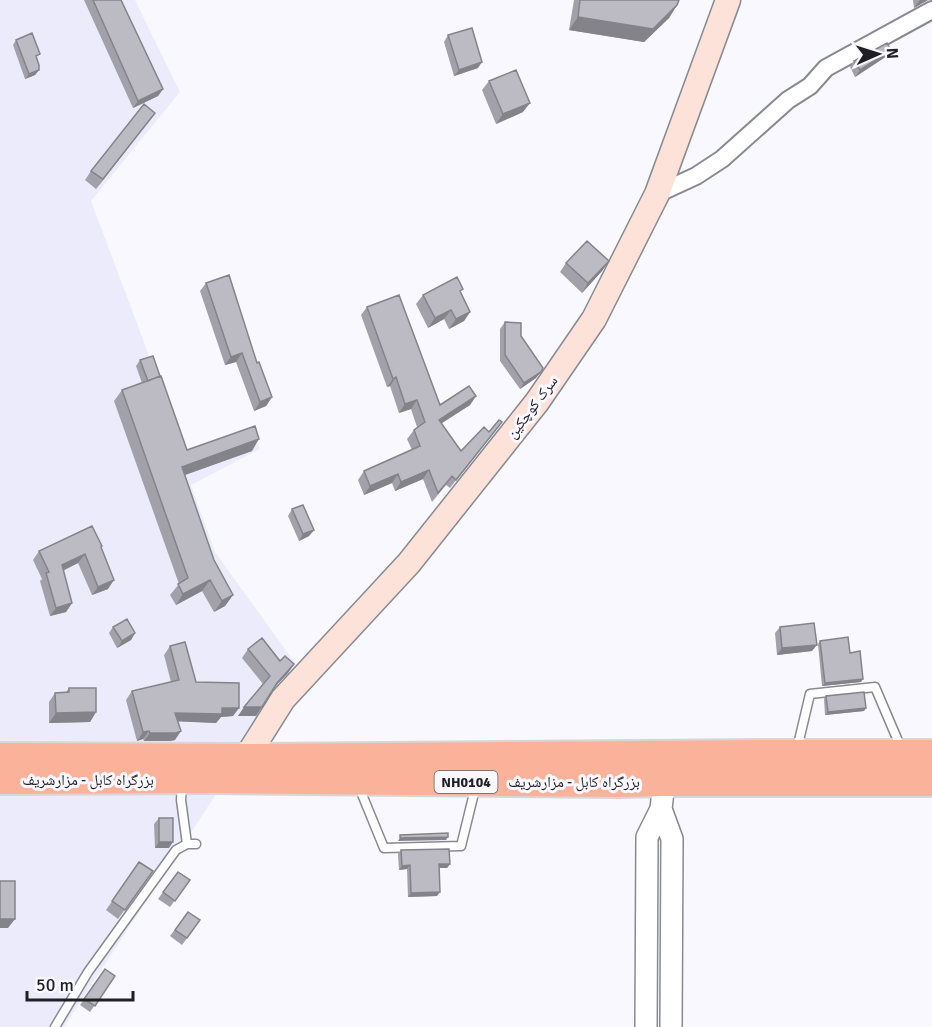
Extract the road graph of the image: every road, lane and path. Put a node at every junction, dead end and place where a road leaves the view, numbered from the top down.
1 (728, 0) edge
2 (932, 10) edge
3 (657, 194) junction
4 (795, 754) junction
5 (903, 754) junction
6 (932, 754) edge
7 (0, 757) edge
8 (246, 758) junction
9 (182, 779) junction
10 (0, 780) edge
11 (357, 781) junction
12 (476, 782) junction
13 (932, 782) edge
14 (662, 795) junction
15 (55, 1027) edge
16 (646, 1027) edge
17 (671, 1027) edge

1 - 3 main road, سرک کوچکین
2 - 3 street
3 - 8 main road, سرک کوچکین
4 - 5 highway, بزرگراه کابل - مزارشریف / NH0104
4 - 5 lane
4 - 8 highway, بزرگراه کابل - مزارشریف / NH0104
5 - 6 highway, بزرگراه کابل - مزارشریف / NH0104
7 - 8 highway, بزرگراه کابل - مزارشریف / NH0104
9 - 10 highway, بزرگراه کابل - مزارشریف / NH0104
9 - 11 highway, بزرگراه کابل - مزارشریف / NH0104
9 - 15 lane
11 - 12 highway, بزرگراه کابل - مزارشریف / NH0104
11 - 12 lane
12 - 14 highway, بزرگراه کابل - مزارشریف / NH0104
13 - 14 highway, بزرگراه کابل - مزارشریف / NH0104
14 - 16 street
14 - 17 street

